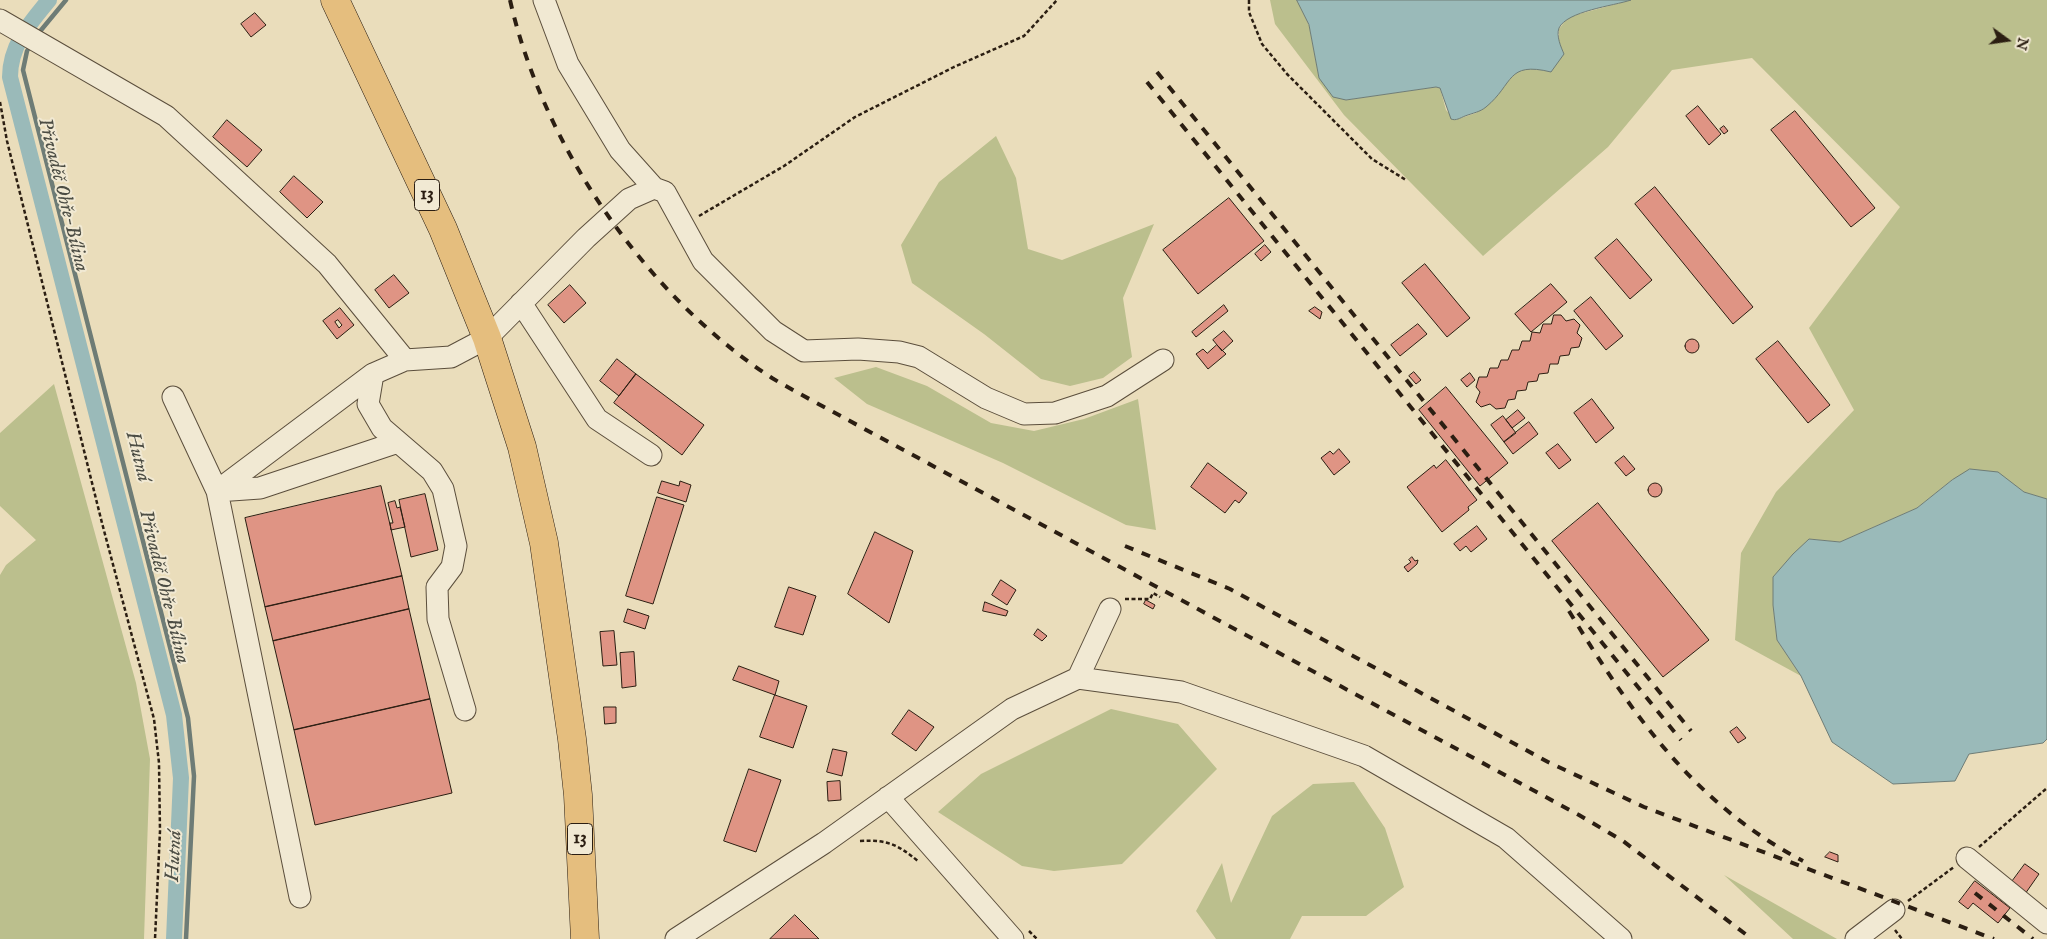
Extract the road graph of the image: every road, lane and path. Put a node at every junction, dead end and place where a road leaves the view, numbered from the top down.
1 (335, 0) edge
2 (544, 0) edge
3 (1058, 0) edge
4 (1249, 0) edge
5 (5, 23) edge
6 (0, 102) edge
7 (1406, 180) dead end
8 (654, 188) junction
9 (683, 226) junction
10 (521, 303) junction
11 (487, 338) junction
12 (405, 360) junction
13 (1163, 360) dead end
14 (373, 374) junction
15 (173, 397) dead end
16 (398, 442) junction
17 (651, 455) dead end
18 (217, 491) junction
19 (1160, 597) dead end
20 (1110, 609) joint
21 (1078, 678) junction
22 (465, 710) dead end
23 (888, 797) junction
24 (856, 841) dead end
25 (1967, 858) dead end
26 (922, 864) dead end
27 (300, 897) dead end
28 (1894, 910) dead end
29 (2047, 923) edge
30 (155, 939) edge
31 (585, 939) edge
32 (676, 939) edge
33 (1013, 939) edge
34 (1621, 939) edge
35 (1856, 939) edge

1 - 11 main road, 13
2 - 8 street
3 - 9 path
4 - 7 path
5 - 12 street
6 - 30 path
8 - 9 street
8 - 10 street
9 - 13 street
10 - 11 street
10 - 17 street
11 - 12 street
11 - 31 main road, 13
12 - 14 street
14 - 16 street
14 - 18 street
15 - 18 street
16 - 18 street
16 - 22 street
18 - 27 street
19 - 20 path
20 - 21 street
21 - 23 street
21 - 34 street
23 - 32 street
23 - 33 street
24 - 26 path
25 - 29 street
28 - 35 street

